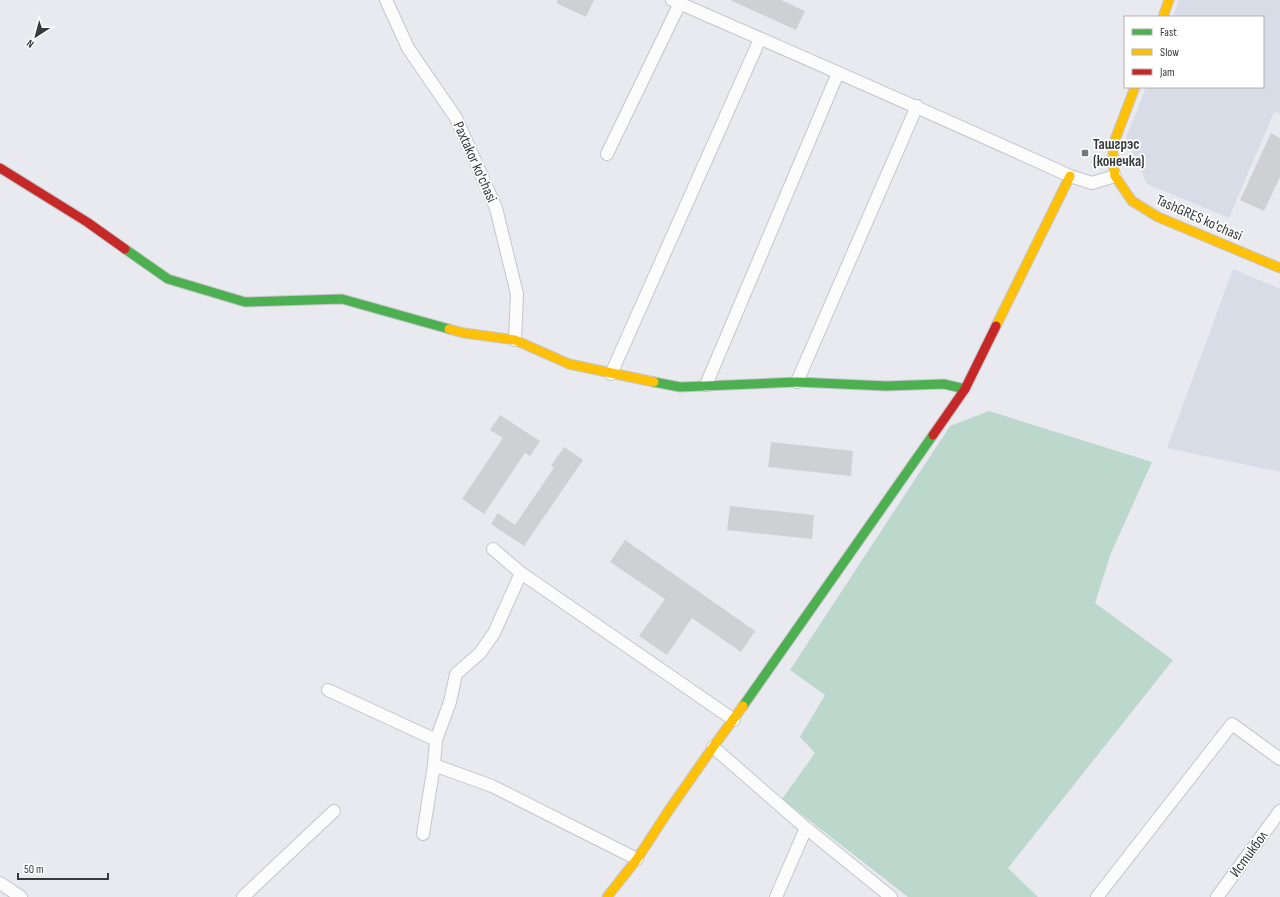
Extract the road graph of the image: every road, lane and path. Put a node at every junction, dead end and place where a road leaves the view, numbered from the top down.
1 (386, 0) edge
2 (1169, 0) edge
3 (676, 2) edge
4 (1163, 16) edge
5 (760, 39) junction
6 (838, 74) junction
7 (1135, 88) edge
8 (917, 106) junction
9 (607, 154) dead end
10 (0, 168) edge
11 (1070, 176) junction
12 (1116, 176) junction
13 (1280, 268) edge
14 (515, 340) junction
15 (611, 374) junction
16 (797, 382) junction
17 (706, 386) junction
18 (965, 389) junction
19 (493, 549) dead end
20 (521, 573) junction
21 (328, 690) dead end
22 (734, 720) junction
23 (436, 740) junction
24 (714, 747) junction
25 (1280, 760) edge
26 (434, 765) junction
27 (334, 811) dead end
28 (1280, 811) edge
29 (806, 828) junction
30 (423, 834) dead end
31 (638, 859) junction
32 (0, 883) edge
33 (21, 897) edge
34 (243, 897) edge
35 (607, 897) edge
36 (776, 897) edge
37 (891, 897) edge
38 (1096, 897) edge
39 (1218, 897) edge

1 - 14 street, Paxtakor ko'chasi
2 - 4 street
3 - 5 street
3 - 9 street
5 - 6 street
5 - 15 street
6 - 8 street
6 - 17 street
7 - 12 street, TashGRES ko'chasi
8 - 11 street
8 - 16 street
10 - 14 street
11 - 12 street
11 - 18 street
12 - 13 street, TashGRES ko'chasi
14 - 15 street
15 - 17 street
16 - 17 street
16 - 18 street
18 - 22 street
19 - 20 street
20 - 22 street
20 - 23 street
21 - 23 street
22 - 24 street
23 - 26 street
24 - 29 street
24 - 31 street
25 - 38 street
26 - 30 street
26 - 31 street
27 - 34 street
28 - 39 street, Истикбол
29 - 36 street
29 - 37 street
31 - 35 street
32 - 33 street

